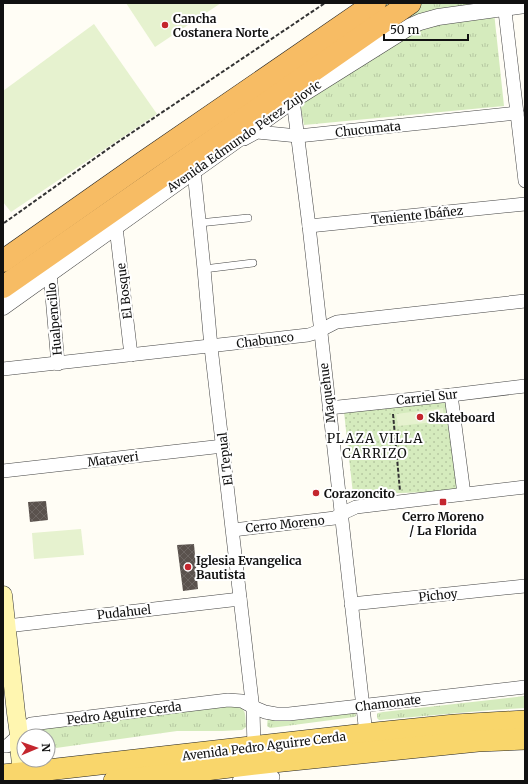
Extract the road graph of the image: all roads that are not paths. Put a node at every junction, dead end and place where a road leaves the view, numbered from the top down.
1 (375, 3) edge
2 (410, 3) edge
3 (525, 5) edge
4 (505, 6) edge
5 (293, 100) junction
6 (519, 107) edge
7 (298, 136) junction
8 (223, 149) junction
9 (194, 171) junction
10 (525, 181) edge
11 (525, 204) edge
12 (248, 218) dead end
13 (199, 223) junction
14 (309, 226) junction
15 (116, 227) junction
16 (3, 261) edge
17 (253, 263) dead end
18 (204, 269) junction
19 (50, 273) junction
20 (3, 286) edge
21 (525, 301) edge
22 (3, 307) edge
23 (320, 330) junction
24 (211, 346) junction
25 (131, 355) junction
26 (58, 364) junction
27 (3, 370) edge
28 (525, 386) edge
29 (451, 395) junction
30 (329, 408) junction
31 (223, 446) junction
32 (3, 472) edge
33 (525, 487) edge
34 (464, 494) junction
35 (341, 514) junction
36 (233, 530) junction
37 (525, 586) edge
38 (3, 595) edge
39 (240, 599) junction
40 (351, 604) junction
41 (7, 626) junction
42 (525, 687) edge
43 (362, 706) junction
44 (253, 707) junction
45 (525, 721) edge
46 (16, 728) edge
47 (28, 728) edge
48 (366, 734) junction
49 (525, 739) edge
50 (254, 747) junction
51 (42, 771) edge
52 (273, 773) edge
53 (236, 774) edge
54 (16, 777) edge
55 (114, 781) edge

1 - 16 highway
2 - 20 highway, Avenida Edmundo Pérez Zujovic
3 - 4 street, Avenida Edmundo Pérez Zujovic
4 - 5 street, Avenida Edmundo Pérez Zujovic
4 - 6 street
5 - 7 street, Maquehue
5 - 8 street, Avenida Edmundo Pérez Zujovic
6 - 7 street, Chucumata
6 - 10 street
7 - 8 street, Chucumata
7 - 14 street, Maquehue
8 - 9 street, Avenida Edmundo Pérez Zujovic
9 - 13 street, El Tepual
9 - 15 street, Avenida Edmundo Pérez Zujovic
11 - 14 street, Teniente Ibáñez
12 - 13 lane
13 - 18 street, El Tepual
14 - 23 street, Maquehue
15 - 19 street, Avenida Edmundo Pérez Zujovic
15 - 25 street, El Bosque
17 - 18 lane
18 - 24 street, El Tepual
19 - 22 street, Avenida Edmundo Pérez Zujovic
19 - 26 street, Hualpencillo
21 - 23 street, Chabunco
23 - 24 street, Chabunco
23 - 30 street, Maquehue
24 - 25 street, Chabunco
24 - 31 street, El Tepual
25 - 26 street, Chabunco
26 - 27 street, Chabunco
28 - 29 street, Carriel Sur
29 - 30 street, Carriel Sur
29 - 34 street
30 - 35 street, Maquehue
31 - 32 street, Mataveri
31 - 36 street, El Tepual
33 - 34 street, Cerro Moreno
34 - 35 street, Cerro Moreno
35 - 36 street, Cerro Moreno
35 - 40 street, Maquehue
36 - 39 street, El Tepual
37 - 40 street, Pichoy
38 - 41 main road
39 - 41 street, Pudahuel
39 - 44 street, El Tepual
40 - 43 street, Maquehue
41 - 46 main road
42 - 43 street, Chamonate
43 - 44 street, Chamonate
43 - 48 street, Maquehue
44 - 47 street, Pedro Aguirre Cerda
44 - 50 street, El Tepual
45 - 48 main road, Avenida Pedro Aguirre Cerda
48 - 50 main road, Avenida Pedro Aguirre Cerda
49 - 52 main road, Avenida Pedro Aguirre Cerda
50 - 51 main road, Avenida Pedro Aguirre Cerda
50 - 53 main road
51 - 54 main road, Avenida Pedro Aguirre Cerda
52 - 53 main road, Avenida Pedro Aguirre Cerda
53 - 55 main road, Avenida Pedro Aguirre Cerda

